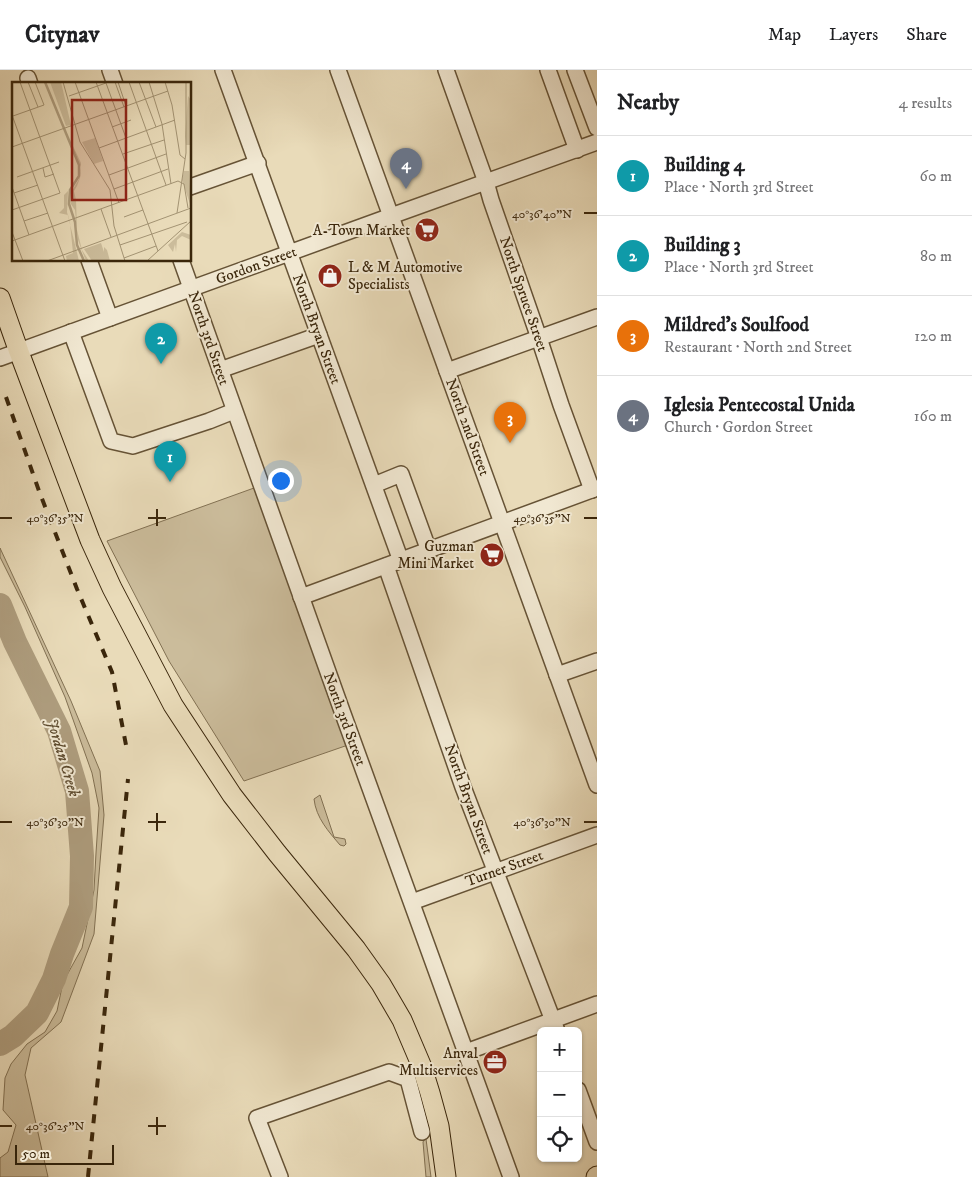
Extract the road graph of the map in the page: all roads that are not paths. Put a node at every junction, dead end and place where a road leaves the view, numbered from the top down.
1 (110, 70) edge
2 (223, 70) edge
3 (338, 70) edge
4 (446, 70) edge
5 (548, 70) edge
6 (575, 70) edge
7 (114, 82) edge
8 (597, 128) edge
9 (597, 142) edge
10 (577, 150) junction
11 (258, 163) junction
12 (486, 182) junction
13 (191, 187) edge
14 (391, 216) junction
15 (290, 252) junction
16 (90, 261) edge
17 (181, 261) edge
18 (192, 288) junction
19 (0, 298) edge
20 (597, 317) edge
21 (110, 318) junction
22 (71, 332) junction
23 (319, 335) junction
24 (539, 338) junction
25 (19, 352) junction
26 (0, 358) edge
27 (220, 370) junction
28 (447, 371) junction
29 (234, 412) junction
30 (374, 485) junction
31 (595, 489) edge
32 (502, 523) junction
33 (428, 550) junction
34 (401, 561) junction
35 (386, 566) junction
36 (301, 597) junction
37 (597, 660) edge
38 (557, 675) junction
39 (597, 785) edge
40 (597, 835) edge
41 (496, 872) junction
42 (412, 902) junction
43 (597, 1004) edge
44 (555, 1026) edge
45 (466, 1052) junction
46 (582, 1101) edge
47 (422, 1132) dead end
48 (597, 1142) edge
49 (280, 1177) edge
50 (446, 1177) edge
51 (511, 1177) edge

1 - 7 street
2 - 11 street, North Bryan Street
3 - 14 street, North 2nd Street
4 - 12 street, North Spruce Street
5 - 10 street
6 - 8 street
9 - 10 street, Gordon Street
10 - 12 street, Gordon Street
11 - 13 street
11 - 15 street, North Bryan Street
12 - 14 street, Gordon Street
12 - 24 street, North Spruce Street
14 - 15 street, Gordon Street
14 - 28 street, North 2nd Street
15 - 18 street, Gordon Street
15 - 23 street, North Bryan Street
16 - 21 street
17 - 18 street, North 3rd Street
18 - 21 street, Gordon Street
18 - 27 street, North 3rd Street
19 - 25 main road
20 - 24 street
21 - 22 street, Gordon Street
22 - 25 street, Gordon Street
22 - 29 street
23 - 27 street
23 - 30 street, North Bryan Street
24 - 28 street
24 - 31 street, North Spruce Street
25 - 26 street, Gordon Street
25 - 50 main road
27 - 29 street, North 3rd Street
28 - 32 street, North 2nd Street
29 - 36 street, North 3rd Street
30 - 33 street
30 - 34 street, North Bryan Street
31 - 32 street
32 - 33 street
32 - 38 street, North 2nd Street
33 - 34 street
34 - 35 street
35 - 36 street
35 - 41 street, North Bryan Street
36 - 42 street, North 3rd Street
37 - 38 street
38 - 39 street, North 2nd Street
40 - 41 street, Turner Street
41 - 42 street, Turner Street
41 - 44 street, North Bryan Street
42 - 45 street, North 3rd Street
43 - 44 street
44 - 45 street
45 - 51 street, North 3rd Street
46 - 48 street
47 - 49 street

